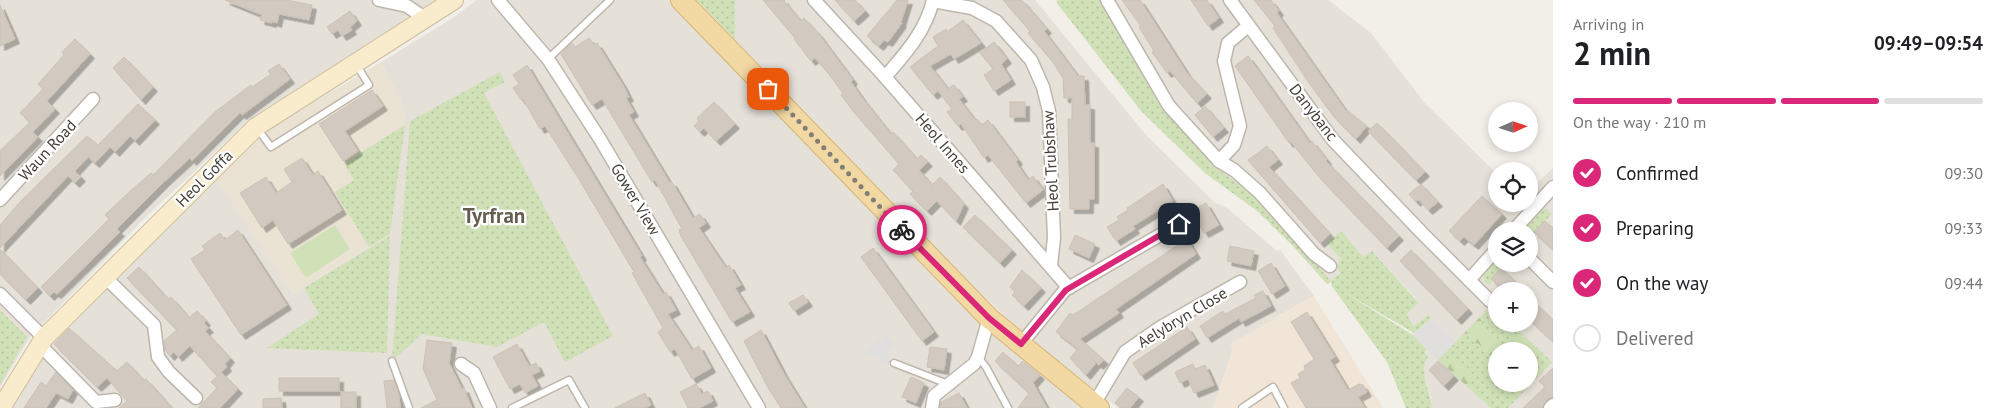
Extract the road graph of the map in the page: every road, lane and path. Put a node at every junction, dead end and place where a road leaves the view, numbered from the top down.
1 (379, 0) edge
2 (454, 0) edge
3 (498, 0) edge
4 (610, 0) edge
5 (681, 0) edge
6 (814, 0) edge
7 (1107, 0) edge
8 (1230, 0) edge
9 (933, 1) edge
10 (426, 19) junction
11 (1248, 26) junction
12 (548, 59) junction
13 (356, 63) junction
14 (885, 78) junction
15 (93, 99) dead end
16 (256, 127) junction
17 (1219, 161) junction
18 (1553, 187) edge
19 (0, 200) edge
20 (1521, 222) edge
21 (1179, 224) dead end
22 (1488, 259) edge
23 (1050, 264) junction
24 (1330, 266) dead end
25 (1538, 267) edge
26 (105, 277) junction
27 (1469, 280) junction
28 (1240, 282) dead end
29 (1553, 282) edge
30 (1069, 288) junction
31 (0, 294) edge
32 (1488, 299) edge
33 (989, 318) junction
34 (42, 341) junction
35 (1021, 344) junction
36 (978, 357) junction
37 (392, 361) dead end
38 (894, 363) dead end
39 (461, 364) dead end
40 (948, 384) junction
41 (196, 398) dead end
42 (114, 400) dead end
43 (1553, 405) edge
44 (1097, 406) edge
45 (1, 408) edge
46 (410, 408) edge
47 (490, 408) edge
48 (512, 408) edge
49 (585, 408) edge
50 (759, 408) edge
51 (932, 408) edge
52 (1008, 408) edge
53 (1242, 408) edge
54 (1284, 408) edge
55 (1550, 408) edge

1 - 10 street
2 - 10 street, Heol Goffa
3 - 12 street, Gower View
4 - 12 lane
5 - 33 main road
6 - 14 street, Heol Innes
7 - 17 street
8 - 11 street, Danybanc
9 - 14 street
9 - 23 street, Heol Trubshaw
10 - 13 street, Heol Goffa
11 - 17 street
11 - 27 street, Danybanc
12 - 50 street, Gower View
13 - 16 street, Heol Goffa
13 - 16 lane
14 - 23 street, Heol Innes
15 - 19 street, Waun Road
16 - 26 street, Heol Goffa
17 - 24 street
18 - 20 street
21 - 30 street
22 - 27 street
23 - 30 street, Heol Innes
25 - 29 street
26 - 34 street, Heol Goffa
26 - 41 street
27 - 32 street, Danybanc
28 - 44 street, Aelybryn Close
30 - 35 street
31 - 34 street
33 - 35 main road
33 - 36 street
34 - 42 street
34 - 45 street, Heol Goffa
35 - 44 main road
36 - 40 street
36 - 52 lane
37 - 46 lane
38 - 40 lane
39 - 47 street
40 - 51 street
43 - 55 street
48 - 49 lane
53 - 54 lane

